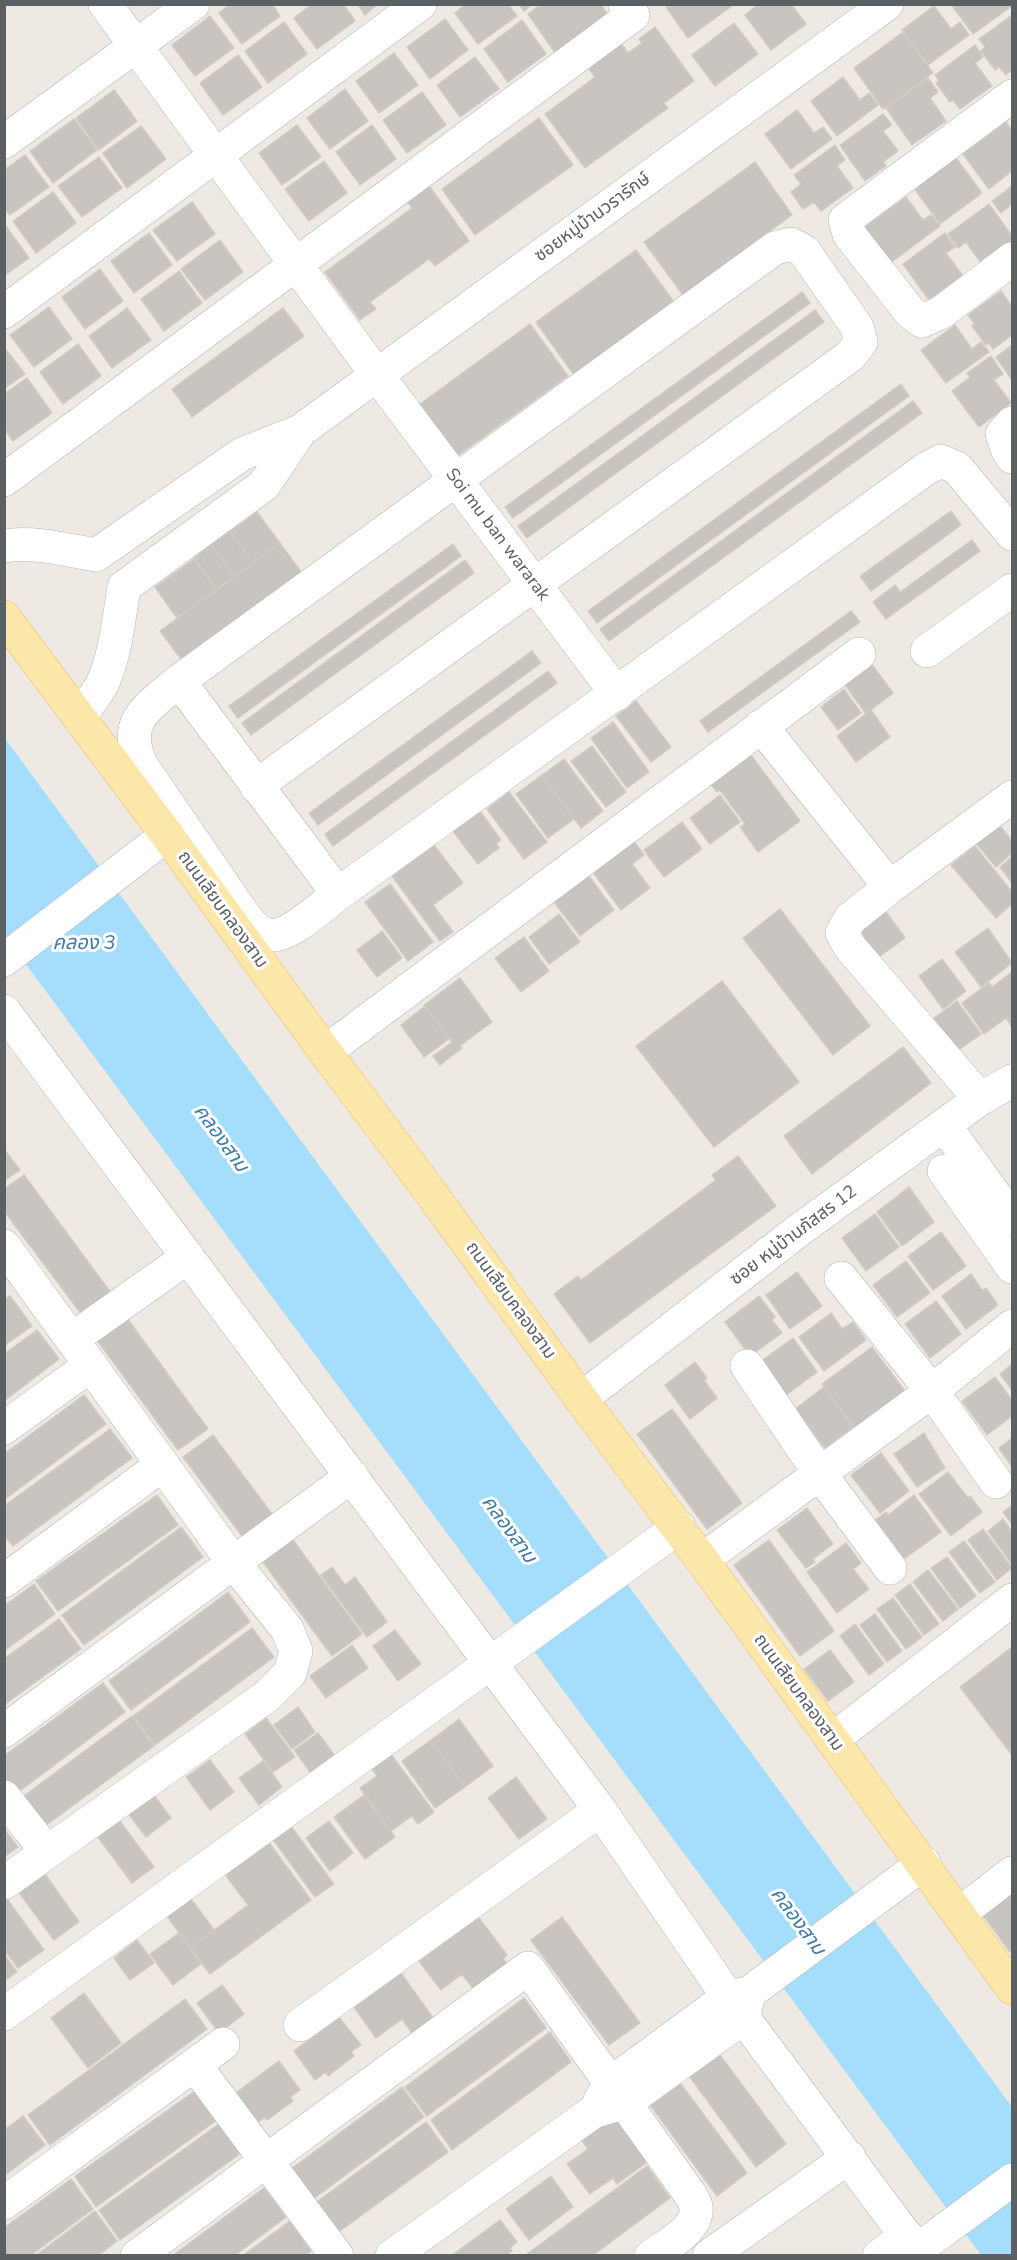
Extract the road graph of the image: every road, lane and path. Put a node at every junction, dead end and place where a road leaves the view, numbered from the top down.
1 (105, 4) edge
2 (193, 4) edge
3 (420, 4) edge
4 (625, 4) edge
5 (887, 4) edge
6 (136, 47) junction
7 (1012, 96) edge
8 (4, 142) edge
9 (215, 155) junction
10 (1012, 259) edge
11 (296, 264) junction
12 (4, 312) edge
13 (377, 375) junction
14 (1012, 423) edge
15 (300, 431) junction
16 (1012, 457) edge
17 (4, 480) edge
18 (457, 481) junction
19 (1012, 534) edge
20 (4, 546) edge
21 (535, 585) junction
22 (1012, 590) edge
23 (4, 616) edge
24 (927, 651) dead end
25 (859, 654) dead end
26 (179, 681) junction
27 (617, 694) junction
28 (81, 721) junction
29 (761, 726) junction
30 (256, 786) junction
31 (1012, 797) edge
32 (168, 835) junction
33 (890, 887) junction
34 (338, 894) junction
35 (4, 960) edge
36 (4, 1011) edge
37 (325, 1052) junction
38 (1012, 1081) edge
39 (980, 1100) junction
40 (945, 1126) junction
41 (944, 1172) dead end
42 (1012, 1219) edge
43 (188, 1257) junction
44 (9, 1261) edge
45 (1012, 1267) edge
46 (841, 1278) dead end
47 (1012, 1326) edge
48 (72, 1339) junction
49 (91, 1365) junction
50 (747, 1366) dead end
51 (932, 1391) junction
52 (581, 1400) junction
53 (4, 1428) edge
54 (162, 1465) junction
55 (820, 1474) junction
56 (352, 1476) junction
57 (996, 1482) dead end
58 (679, 1527) junction
59 (702, 1560) junction
60 (233, 1562) junction
61 (890, 1568) dead end
62 (4, 1581) edge
63 (1012, 1600) edge
64 (501, 1656) junction
65 (4, 1731) edge
66 (832, 1740) junction
67 (4, 1797) edge
68 (600, 1810) junction
69 (47, 1852) junction
70 (924, 1863) junction
71 (1012, 1873) edge
72 (4, 1883) edge
73 (959, 1914) junction
74 (1012, 1988) edge
75 (745, 1999) junction
76 (4, 2014) edge
77 (300, 2025) dead end
78 (223, 2044) dead end
79 (195, 2065) junction
80 (618, 2092) junction
81 (849, 2157) junction
82 (267, 2160) junction
83 (1012, 2180) edge
84 (4, 2202) edge
85 (915, 2247) edge
86 (137, 2256) edge
87 (337, 2256) edge
88 (392, 2256) edge
89 (651, 2256) edge
90 (709, 2256) edge
91 (879, 2256) edge

1 - 6 street, Soi mu ban wararak
2 - 6 street
3 - 9 street
4 - 11 street
5 - 13 street, ซอยหมู่บ้านวรารักษ์
6 - 8 street
6 - 9 street, Soi mu ban wararak
7 - 10 street
9 - 11 street, Soi mu ban wararak
9 - 12 street
11 - 13 street, Soi mu ban wararak
11 - 17 street
13 - 15 street, ซอยหมู่บ้านวรารักษ์
13 - 18 street, Soi mu ban wararak
14 - 16 street
15 - 20 street
15 - 28 street
18 - 21 street, Soi mu ban wararak
18 - 21 street
18 - 26 street
19 - 27 street
21 - 27 street, Soi mu ban wararak
21 - 30 street
22 - 24 street
23 - 28 main road, ถนนเลียบคลองสาม
25 - 29 street
26 - 30 street
26 - 34 street
27 - 34 street
28 - 32 main road, ถนนเลียบคลองสาม
29 - 33 street
29 - 37 street
30 - 34 street
31 - 33 street
32 - 35 street
32 - 37 main road, ถนนเลียบคลองสาม
33 - 39 street
36 - 43 street
37 - 52 main road, ถนนเลียบคลองสาม
38 - 39 street, ซอย หมู่บ้านภัสสร 12
39 - 40 street, ซอย หมู่บ้านภัสสร 12
40 - 42 street
40 - 52 street, ซอย หมู่บ้านภัสสร 12
41 - 45 street
43 - 48 street
43 - 56 street
44 - 48 street
46 - 51 street
47 - 51 street
48 - 49 street
49 - 53 street
49 - 54 street
50 - 55 street
51 - 55 street
51 - 57 street
52 - 58 main road, ถนนเลียบคลองสาม
54 - 60 street
54 - 62 street
55 - 59 street
55 - 61 street
56 - 60 street
56 - 64 street
58 - 59 main road, ถนนเลียบคลองสาม
58 - 64 street
59 - 66 main road, ถนนเลียบคลองสาม
60 - 65 street
60 - 69 street
63 - 66 street
64 - 68 street
64 - 76 street
66 - 70 main road, ถนนเลียบคลองสาม
67 - 69 street
68 - 75 street
68 - 77 street
69 - 72 street
70 - 73 main road, ถนนเลียบคลองสาม
70 - 75 street
71 - 73 street
73 - 74 main road, ถนนเลียบคลองสาม
75 - 80 street
75 - 81 street
78 - 79 street
79 - 82 street
79 - 84 street
80 - 82 street
80 - 88 street
80 - 89 street
81 - 85 street
81 - 90 street
82 - 86 street
82 - 87 street
83 - 85 street
85 - 91 street

